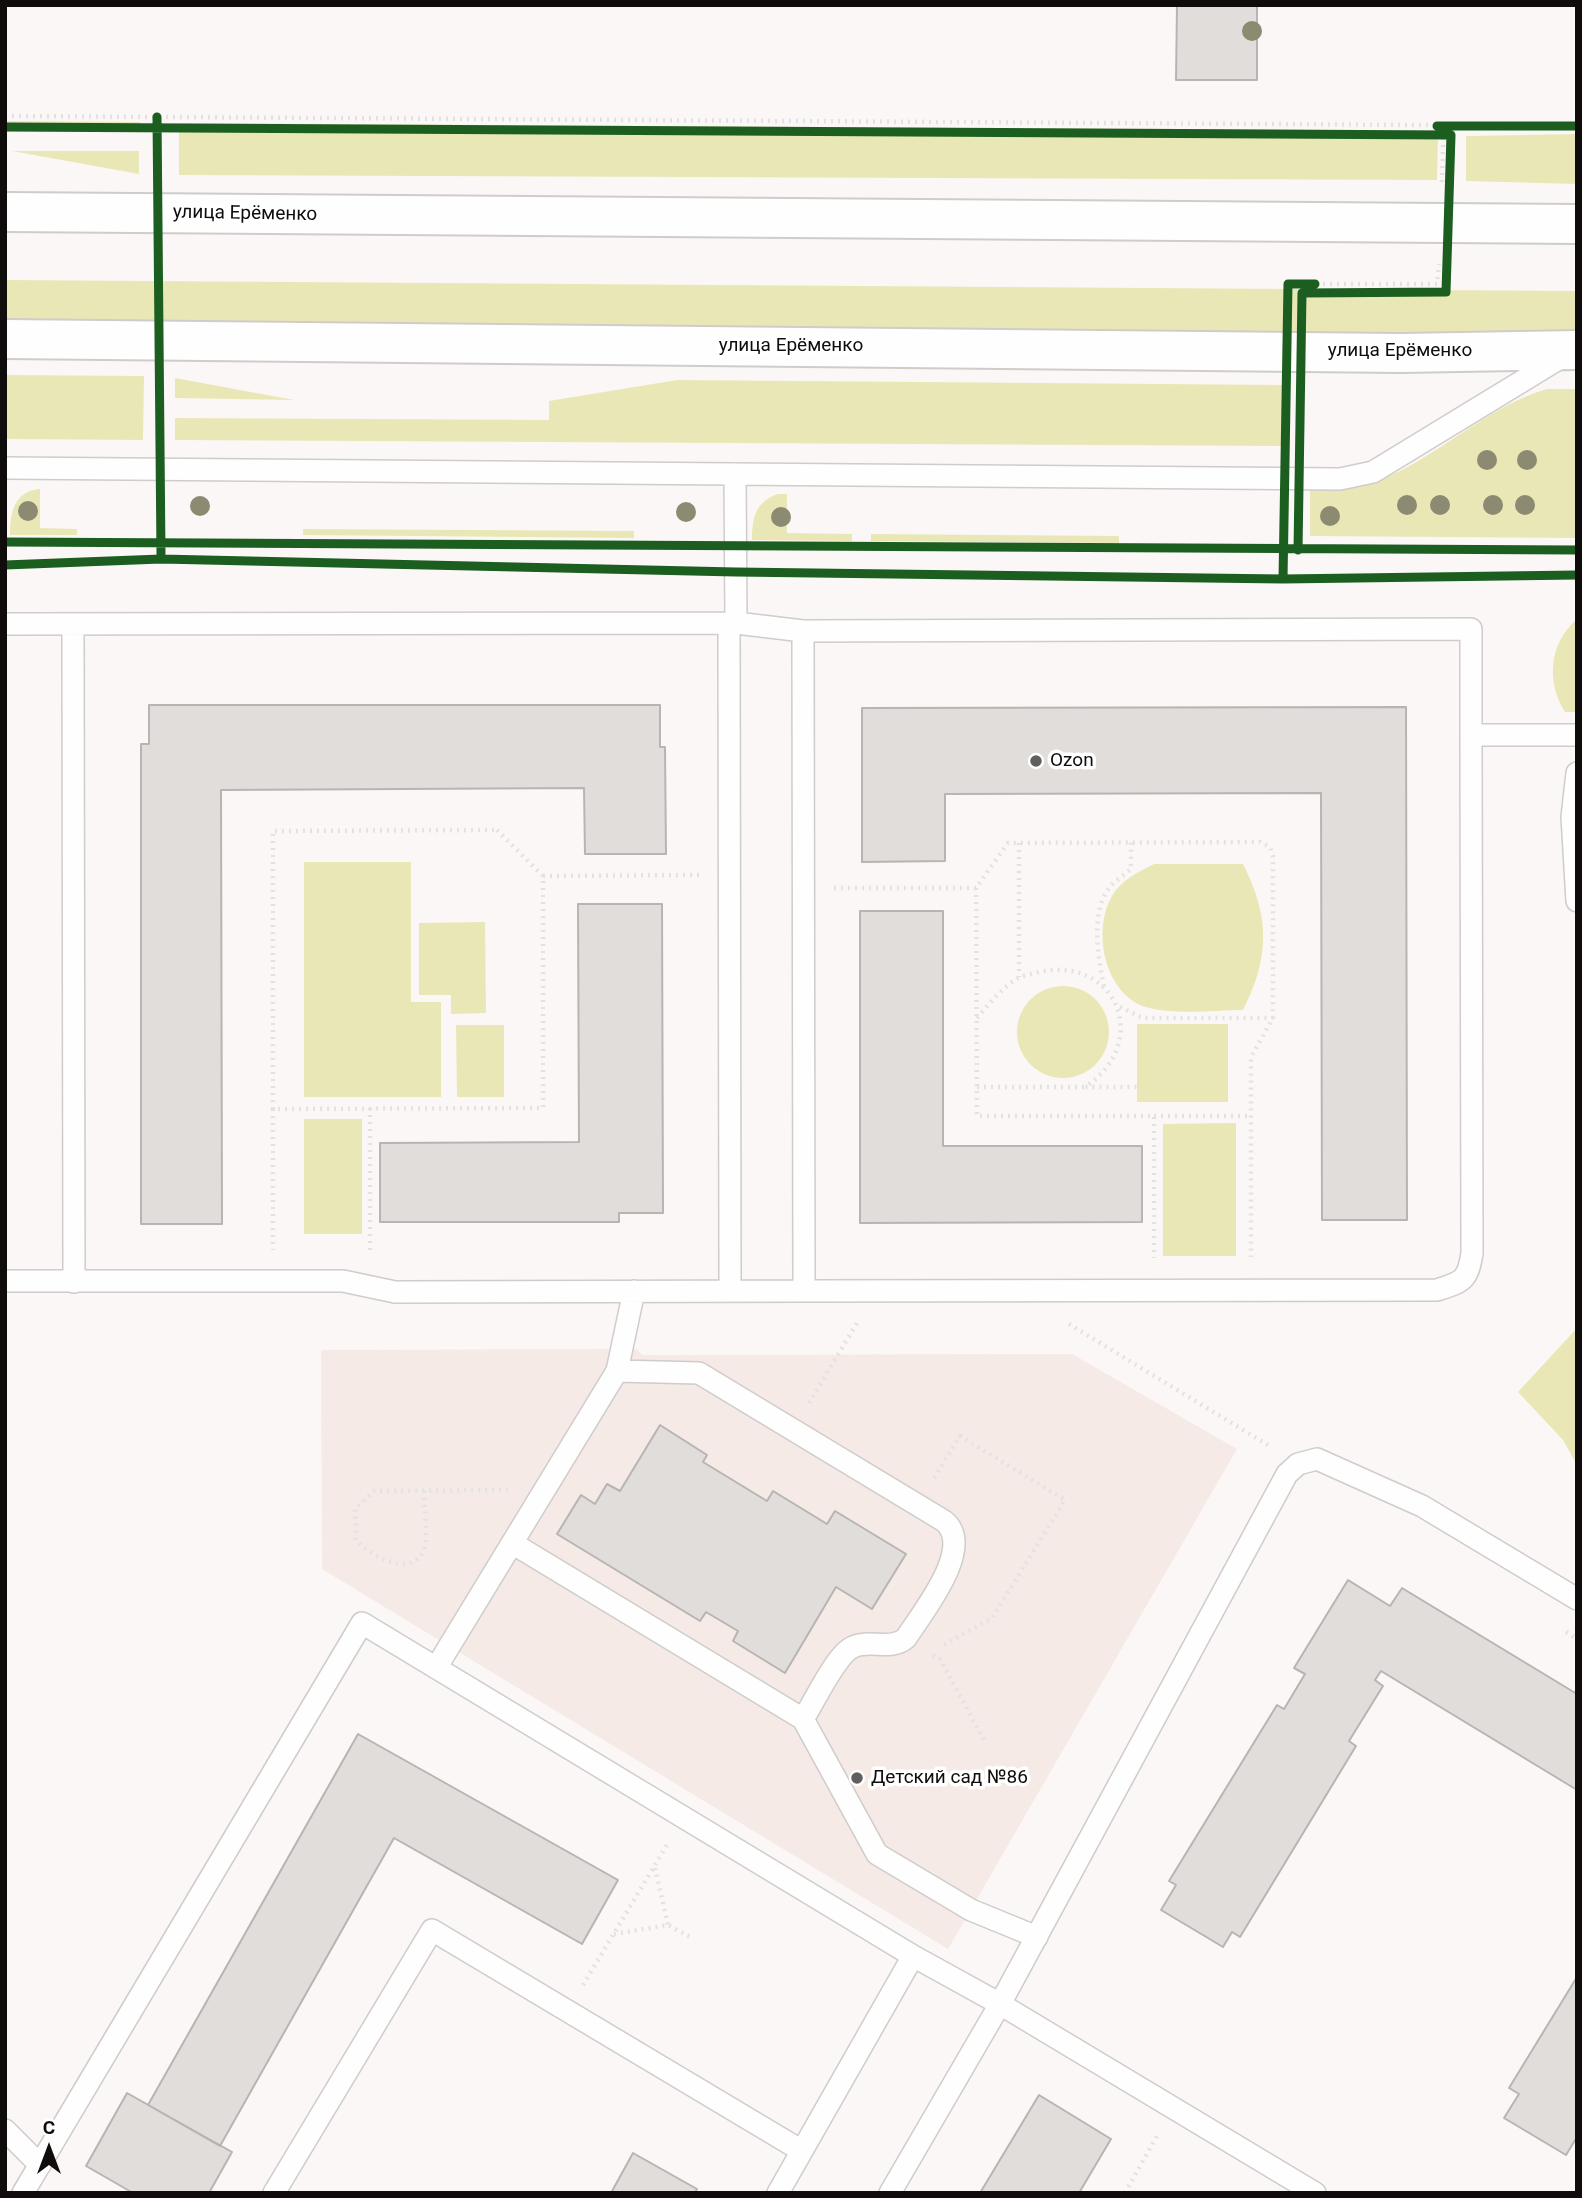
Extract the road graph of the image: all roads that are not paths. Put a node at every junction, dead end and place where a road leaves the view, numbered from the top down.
1 (5, 212) edge
2 (1577, 224) edge
3 (5, 339) edge
4 (1575, 350) edge
5 (5, 468) edge
6 (735, 474) junction
7 (732, 623) junction
8 (5, 624) edge
9 (73, 625) junction
10 (803, 631) junction
11 (1471, 735) junction
12 (1577, 735) edge
13 (1577, 773) edge
14 (1577, 901) edge
15 (5, 1281) edge
16 (74, 1282) junction
17 (634, 1291) junction
18 (730, 1291) junction
19 (804, 1291) junction
20 (617, 1371) junction
21 (512, 1543) junction
22 (1577, 1599) edge
23 (436, 1668) junction
24 (803, 1719) junction
25 (1037, 1937) junction
26 (913, 1956) junction
27 (1000, 2004) junction
28 (5, 2130) edge
29 (802, 2151) junction
30 (40, 2165) junction
31 (27, 2192) edge
32 (274, 2193) edge
33 (778, 2193) edge
34 (890, 2193) edge
35 (1315, 2193) edge

1 - 2 street, улица Ерёменко
3 - 4 street, улица Ерёменко
4 - 6 lane
5 - 6 lane
6 - 7 lane
7 - 9 lane
7 - 10 lane
7 - 18 lane
8 - 9 lane
9 - 16 lane
10 - 11 lane
10 - 19 lane
11 - 12 lane
11 - 19 lane
13 - 14 lane
15 - 16 lane
16 - 17 lane
17 - 18 lane
17 - 20 lane
18 - 19 lane
20 - 21 lane
20 - 24 lane
21 - 23 lane
21 - 24 lane
22 - 25 lane
23 - 26 lane
23 - 30 lane
24 - 25 lane
25 - 27 lane
26 - 27 lane
26 - 29 lane
27 - 34 lane
27 - 35 lane
28 - 30 lane
29 - 32 lane
29 - 33 lane
30 - 31 lane

